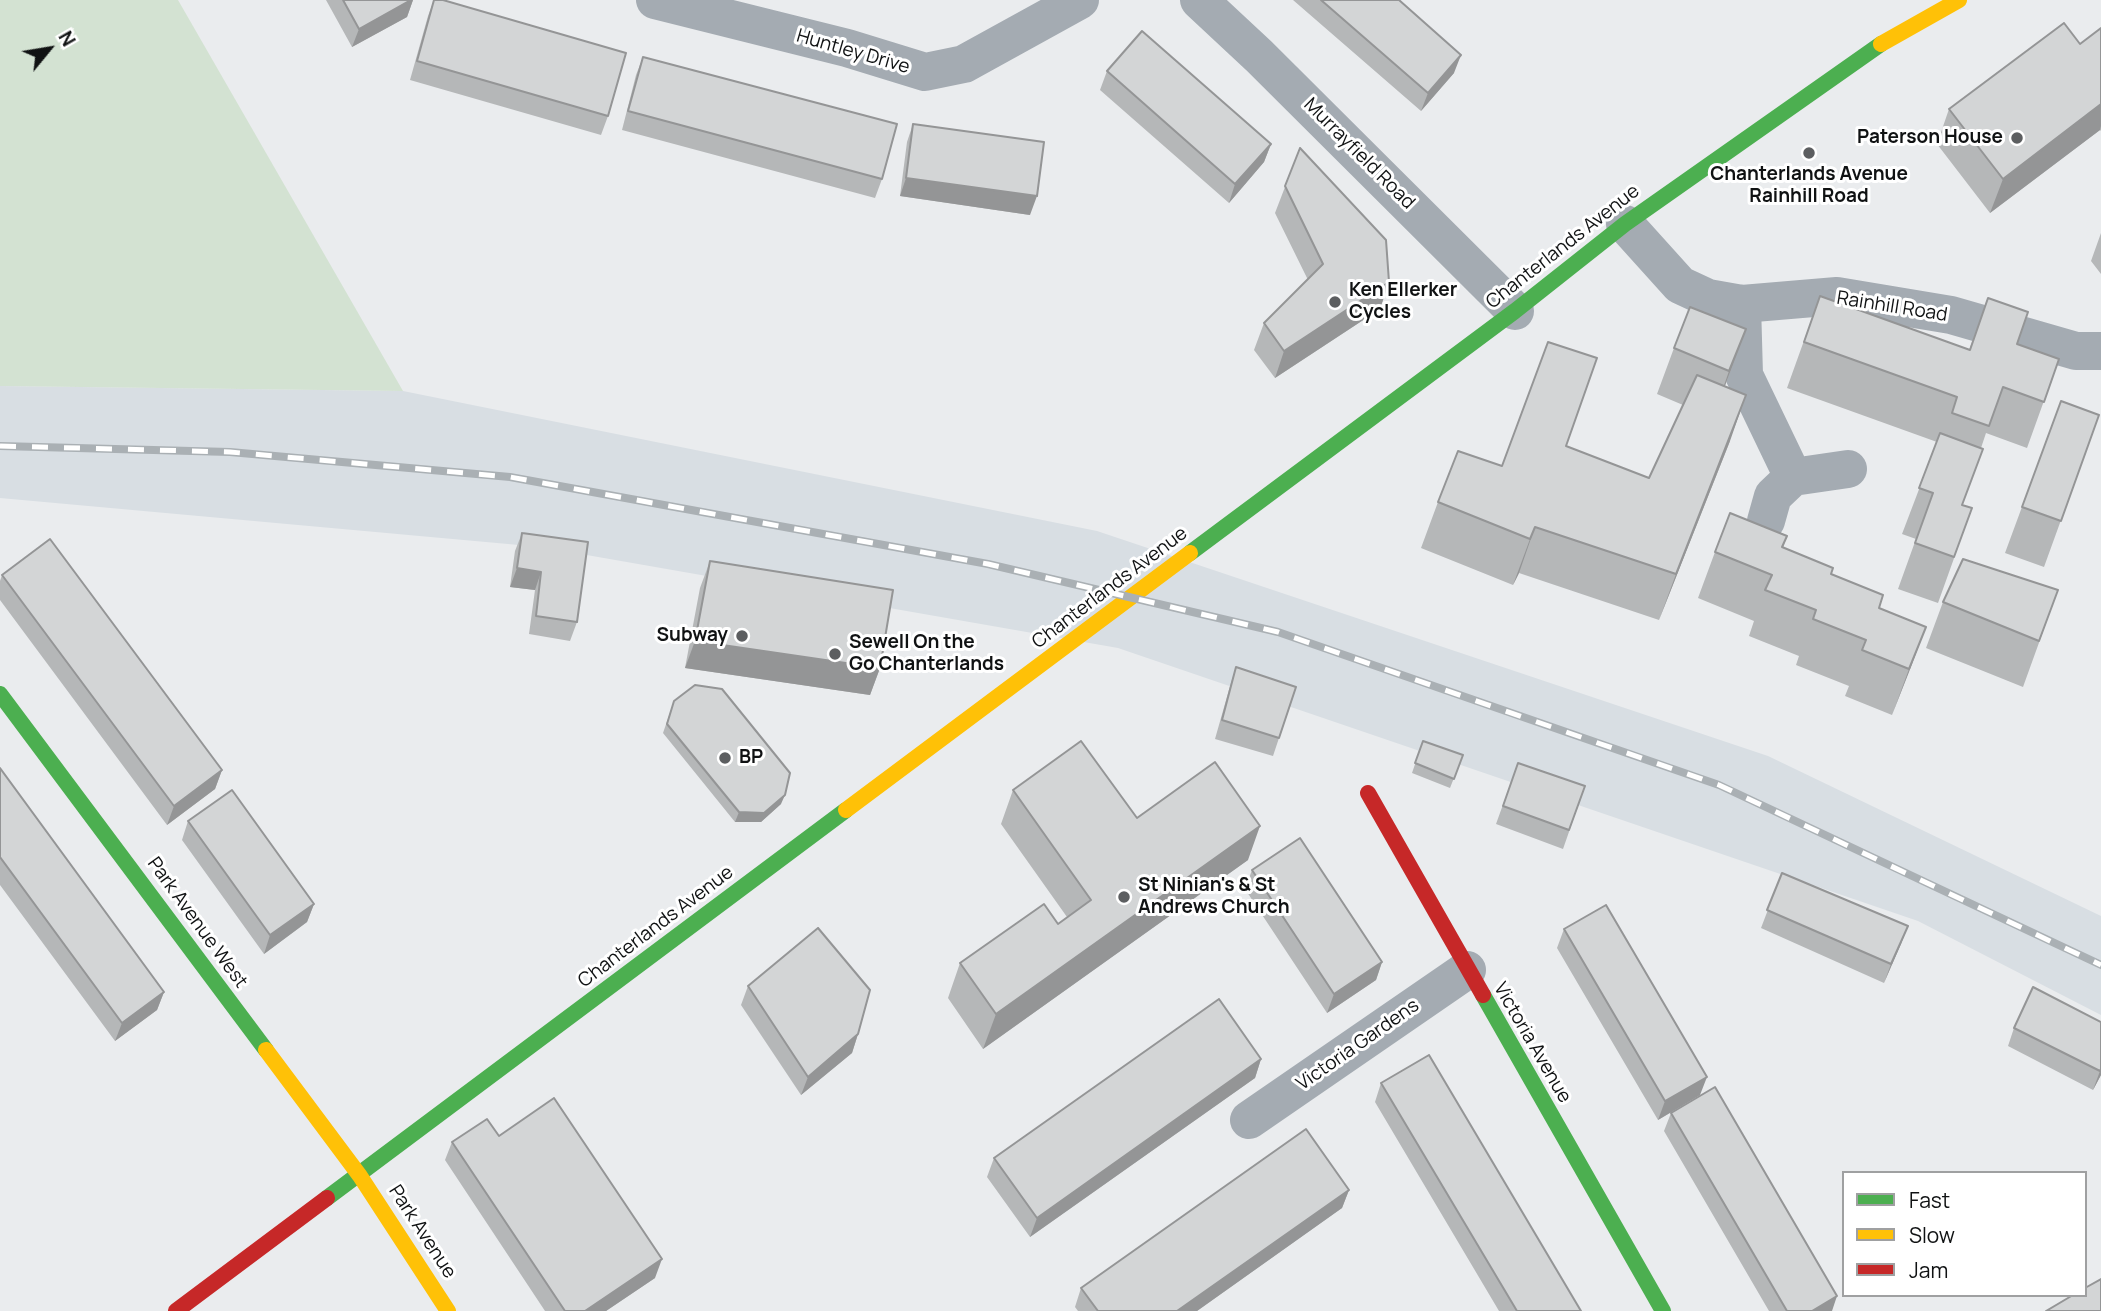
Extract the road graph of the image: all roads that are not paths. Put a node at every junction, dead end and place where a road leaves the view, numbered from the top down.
1 (655, 0) edge
2 (1080, 0) edge
3 (1199, 0) edge
4 (1959, 0) edge
5 (1903, 10) dead end
6 (1868, 51) junction
7 (1625, 224) junction
8 (1742, 304) junction
9 (1515, 311) junction
10 (2101, 351) edge
11 (1849, 469) dead end
12 (1793, 477) junction
13 (1766, 521) dead end
14 (0, 694) edge
15 (1368, 793) dead end
16 (1467, 970) junction
17 (1250, 1120) dead end
18 (360, 1176) junction
19 (176, 1311) edge
20 (448, 1311) edge
21 (1663, 1311) edge

1 - 2 street, Huntley Drive
3 - 9 street, Murrayfield Road
4 - 6 street, Chanterlands Avenue
5 - 6 street, Chanterlands Avenue
6 - 7 street, Chanterlands Avenue
7 - 8 street, Rainhill Road
7 - 9 street, Chanterlands Avenue
8 - 10 street, Rainhill Road
8 - 12 street
9 - 18 street, Chanterlands Avenue
11 - 12 street
12 - 13 street
14 - 18 street, Park Avenue West
15 - 16 street, Victoria Avenue
16 - 17 street, Victoria Gardens
16 - 21 street, Victoria Avenue
18 - 19 street, Chanterlands Avenue
18 - 20 street, Park Avenue

